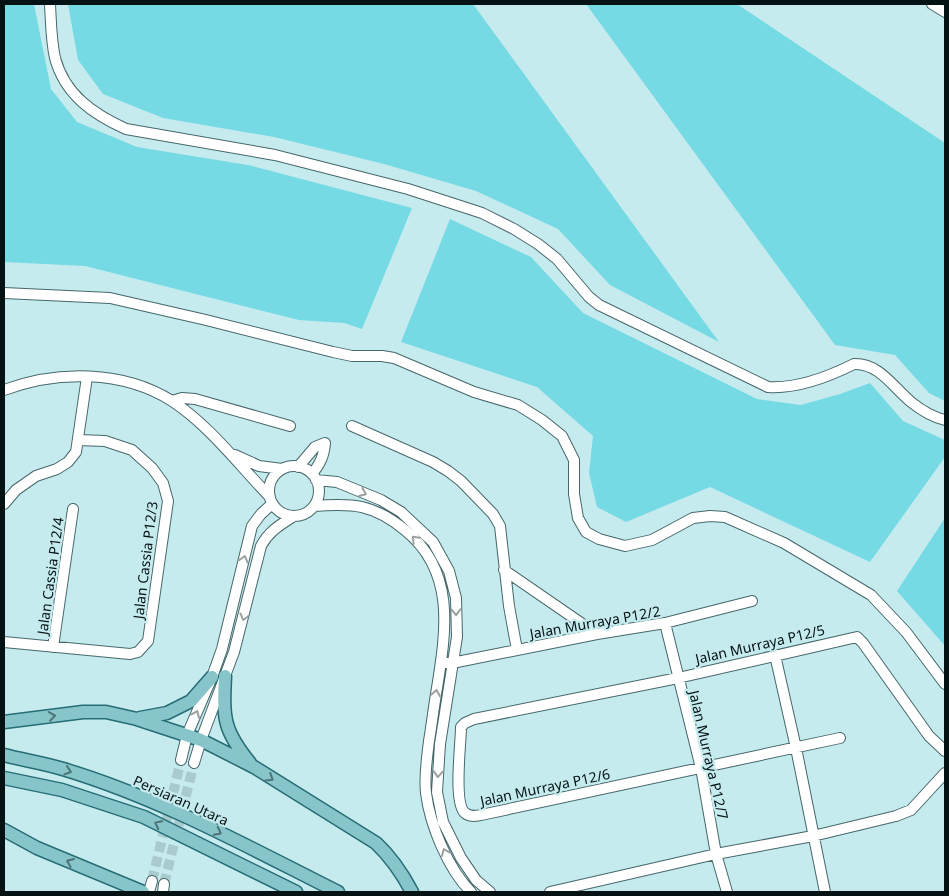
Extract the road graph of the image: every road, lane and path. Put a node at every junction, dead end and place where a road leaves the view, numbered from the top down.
1 (50, 4) edge
2 (932, 4) edge
3 (945, 12) edge
4 (4, 293) edge
5 (87, 377) junction
6 (4, 390) edge
7 (172, 401) junction
8 (945, 420) edge
9 (290, 426) dead end
10 (352, 426) dead end
11 (78, 440) junction
12 (227, 450) junction
13 (298, 466) junction
14 (282, 469) junction
15 (314, 477) junction
16 (271, 500) junction
17 (4, 504) edge
18 (314, 506) junction
19 (73, 509) dead end
20 (294, 516) junction
21 (504, 570) junction
22 (752, 601) dead end
23 (665, 623) junction
24 (597, 634) junction
25 (4, 642) edge
26 (54, 647) junction
27 (517, 650) junction
28 (775, 655) junction
29 (441, 662) junction
30 (452, 663) junction
31 (225, 676) junction
32 (212, 677) junction
33 (678, 678) junction
34 (945, 684) edge
35 (137, 719) junction
36 (4, 722) edge
37 (187, 735) junction
38 (840, 738) dead end
39 (200, 740) junction
40 (796, 748) junction
41 (945, 751) edge
42 (4, 755) edge
43 (181, 760) tunnel mouth
44 (194, 762) tunnel mouth
45 (254, 767) junction
46 (701, 768) junction
47 (945, 773) edge
48 (4, 778) edge
49 (4, 830) edge
50 (813, 836) junction
51 (716, 854) junction
52 (115, 881) junction
53 (152, 881) tunnel mouth
54 (122, 892) edge
55 (143, 892) edge
56 (149, 892) edge
57 (296, 892) edge
58 (338, 892) edge
59 (412, 892) edge
60 (471, 892) edge
61 (490, 892) edge
62 (550, 892) edge
63 (727, 892) edge
64 (825, 892) edge

1 - 8 street
2 - 3 street
4 - 34 street
5 - 6 street
5 - 7 street
5 - 11 street
7 - 9 street
7 - 12 street
10 - 21 street
11 - 17 street
11 - 26 street, Jalan Cassia P12/3
12 - 14 street
12 - 16 street
13 - 14 street
13 - 15 street
13 - 15 street
14 - 16 street
15 - 18 street
15 -> 30 street
16 - 20 street
32 -> 16 street
18 - 20 street
29 -> 18 street
19 - 26 street, Jalan Cassia P12/4
20 -> 31 street
21 - 24 street
21 - 27 street
22 - 23 street, Jalan Murraya P12/2
23 - 24 street, Jalan Murraya P12/2
23 - 33 street, Jalan Murraya P12/7
24 - 27 street, Jalan Murraya P12/2
25 - 26 street, Jalan Cassia P12/3
27 - 30 street, Jalan Murraya P12/2
28 - 33 street, Jalan Murraya P12/5
28 - 40 street
28 - 41 street, Jalan Murraya P12/5
29 - 30 street, Jalan Murraya P12/2
60 -> 29 street
30 -> 61 street
31 - 39 street
31 - 45 main road
32 - 35 main road
37 -> 32 street
33 - 46 street, Jalan Murraya P12/7
33 - 46 street, Jalan Murraya P12/6
36 -> 35 main road
35 - 37 main road
37 - 39 main road
37 - 43 street
38 - 40 street
39 - 44 street
39 - 45 main road
40 - 46 street
40 - 50 street
42 -> 58 main road, Persiaran Utara
45 -> 59 main road
46 - 51 street, Jalan Murraya P12/7
47 - 50 street
57 -> 48 main road
52 -> 49 main road
50 - 51 street
50 - 64 street
51 - 62 street
51 - 63 street, Jalan Murraya P12/7
52 - 54 main road
52 - 55 main road
53 - 56 street

